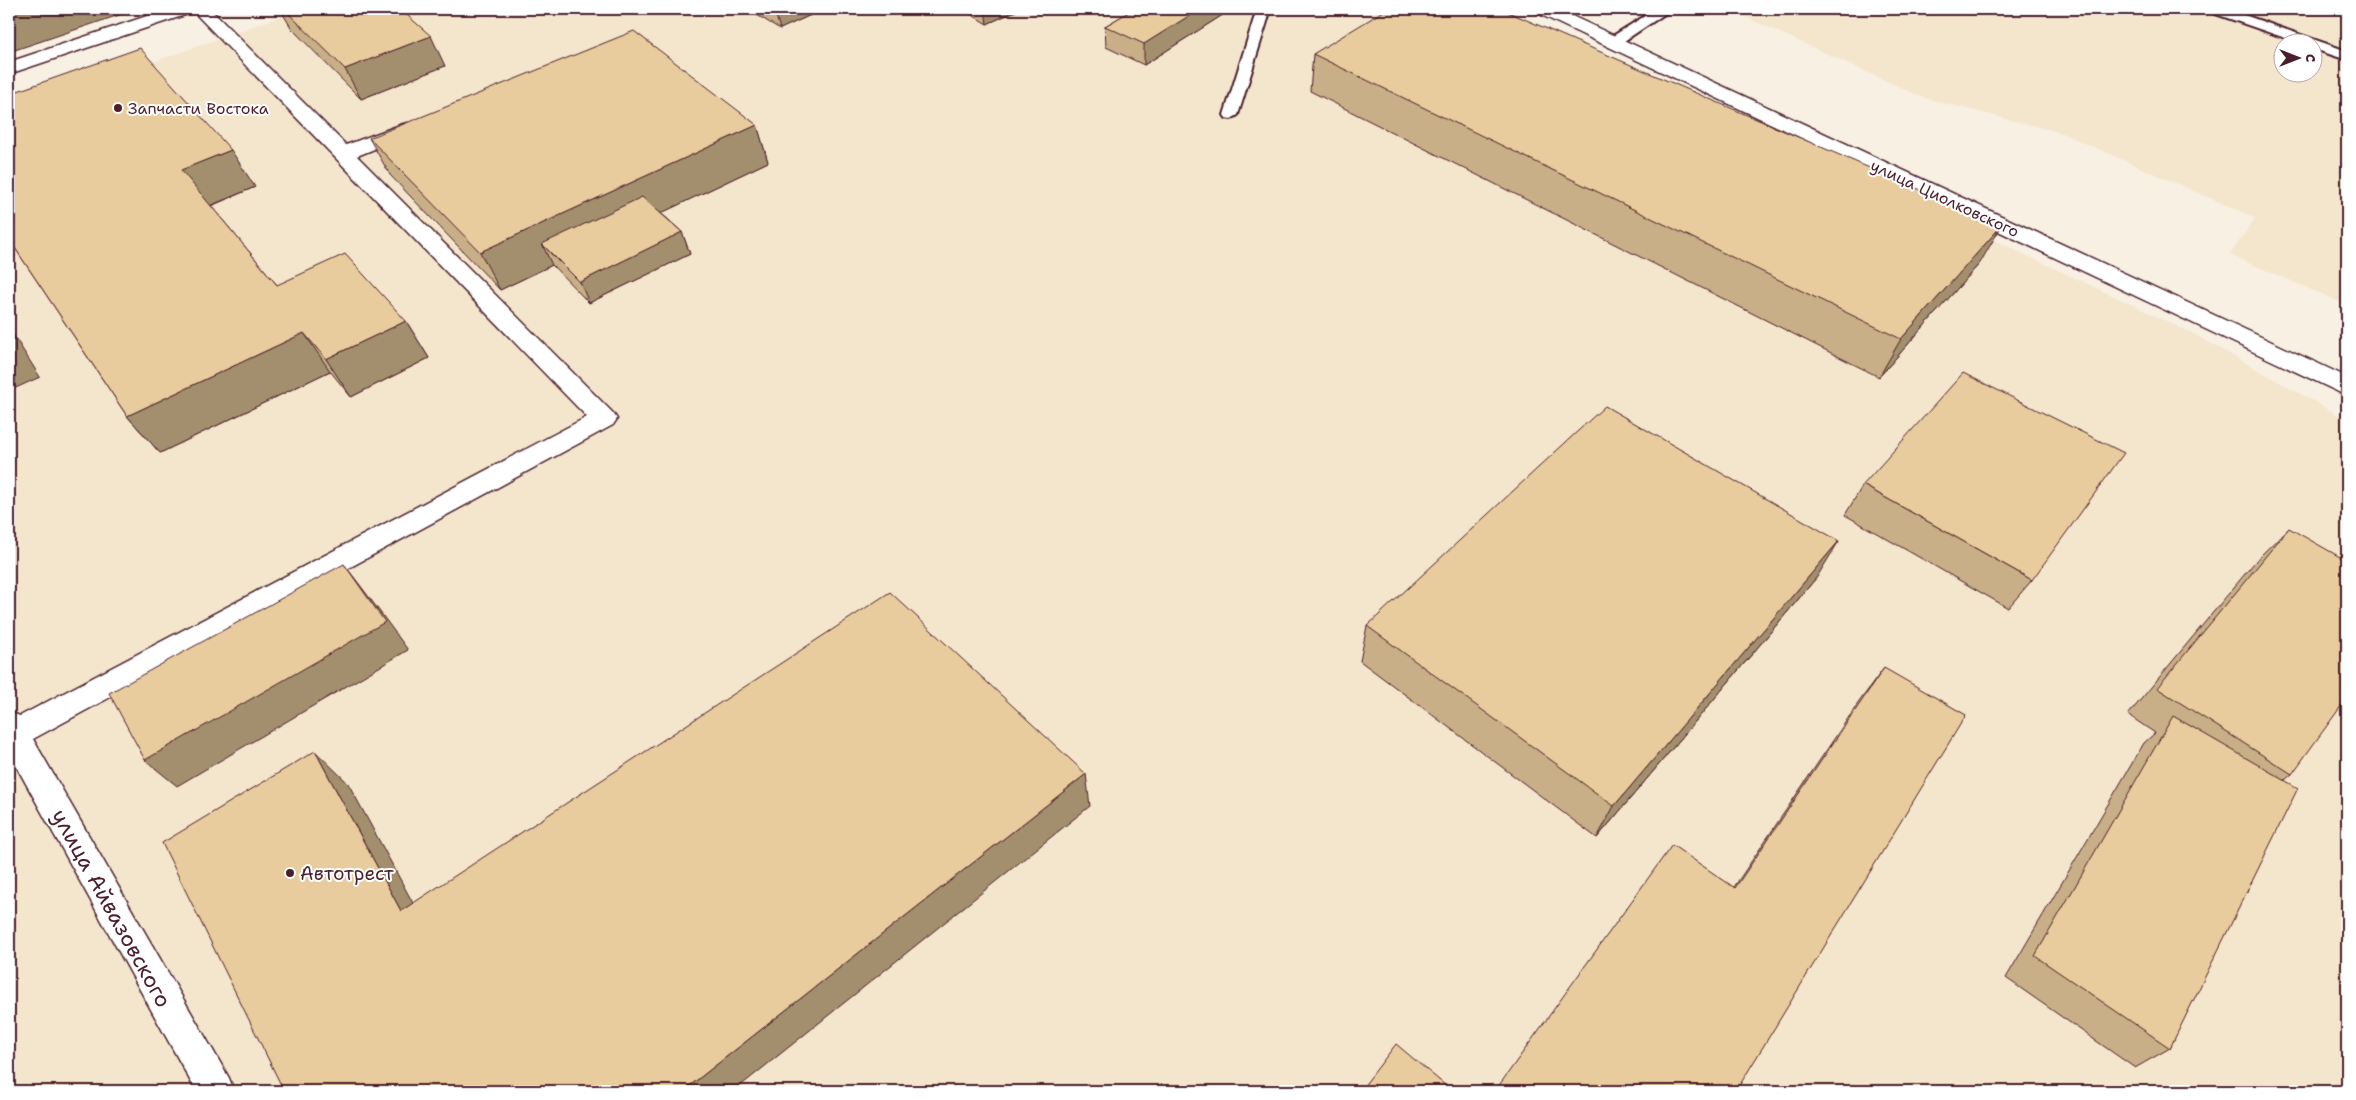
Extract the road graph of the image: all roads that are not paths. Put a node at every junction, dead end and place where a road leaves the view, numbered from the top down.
1 (185, 9) edge
2 (200, 9) edge
3 (1264, 9) edge
4 (1543, 9) edge
5 (1665, 9) edge
6 (2215, 9) edge
7 (2281, 32) edge
8 (1613, 42) junction
9 (2324, 48) edge
10 (2347, 56) edge
11 (9, 68) edge
12 (1231, 116) dead end
13 (424, 123) edge
14 (343, 154) junction
15 (2347, 387) edge
16 (11, 729) edge
17 (216, 1091) edge

1 - 11 street
2 - 14 street
3 - 12 lane
4 - 8 street, улица Циолковского
5 - 8 lane
6 - 7 lane
8 - 15 street, улица Циолковского
9 - 10 lane
13 - 14 street
14 - 16 street
16 - 17 street, улица Айвазовского

